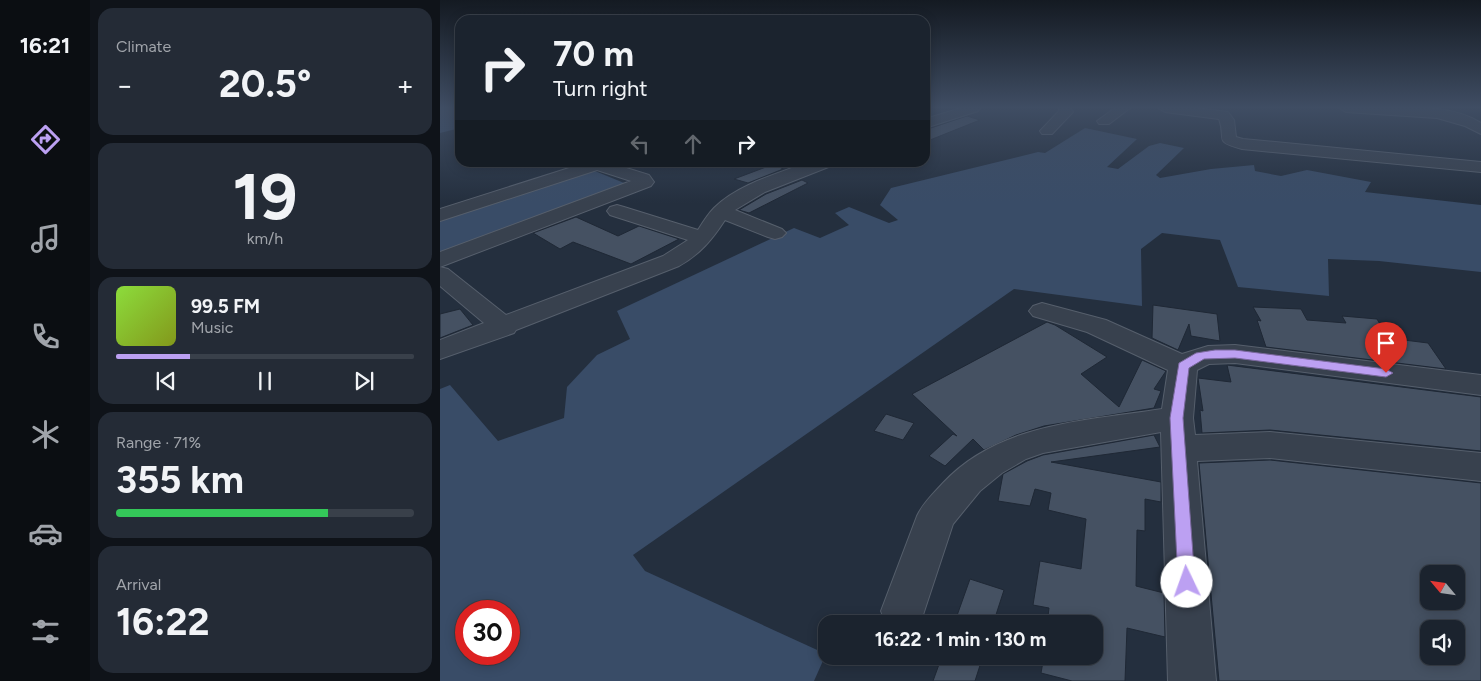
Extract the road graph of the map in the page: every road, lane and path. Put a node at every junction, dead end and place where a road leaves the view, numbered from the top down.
1 (1229, 140) edge
2 (585, 167) edge
3 (604, 167) edge
4 (813, 167) edge
5 (1481, 167) edge
6 (617, 211) dead end
7 (722, 212) junction
8 (440, 215) edge
9 (775, 233) dead end
10 (703, 238) junction
11 (440, 260) edge
12 (440, 274) edge
13 (1042, 311) dead end
14 (506, 327) junction
15 (440, 350) edge
16 (1183, 366) junction
17 (1481, 385) edge
18 (1178, 433) junction
19 (1481, 467) edge
20 (903, 611) dead end
21 (1192, 681) edge

1 - 5 street
2 - 8 street
3 - 11 street
4 - 7 street
6 - 10 street
7 - 9 street
7 - 10 street
10 - 14 street
12 - 14 street
13 - 16 street
14 - 15 street
16 - 17 street
16 - 18 street
18 - 19 street
18 - 20 street
18 - 21 street

